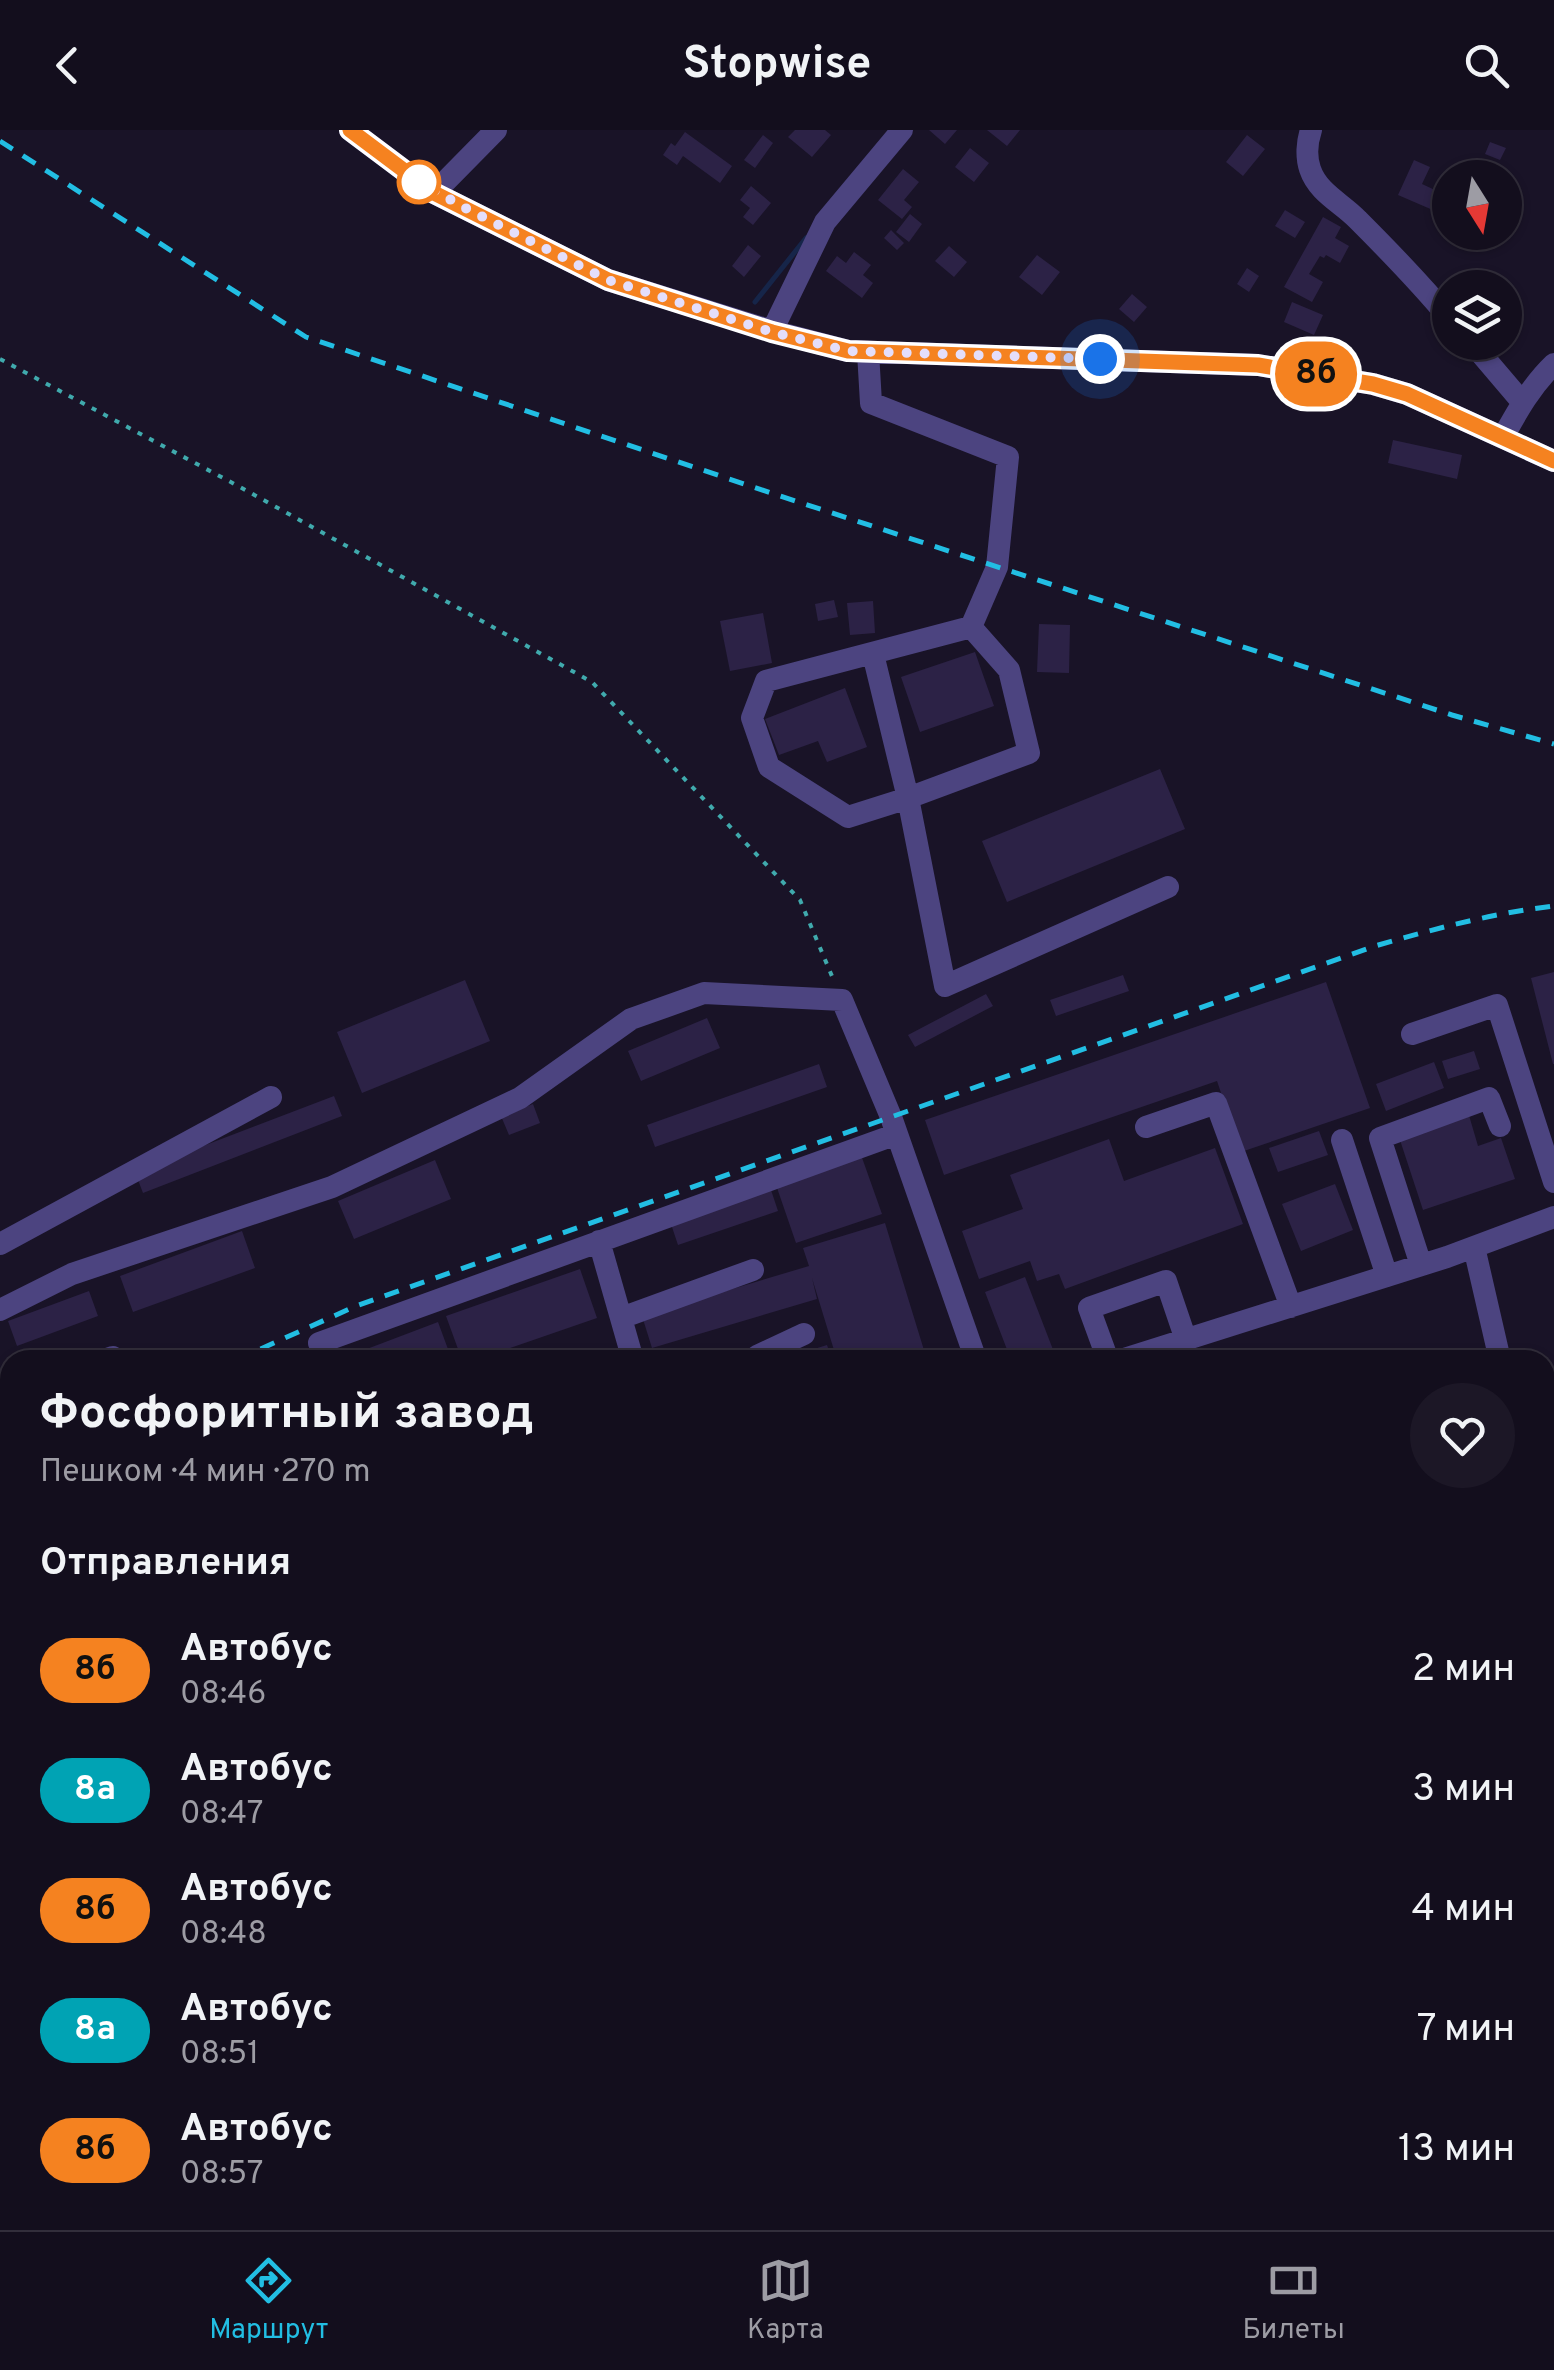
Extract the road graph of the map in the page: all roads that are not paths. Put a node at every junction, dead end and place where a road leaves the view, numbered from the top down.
1 (350, 130) edge
2 (496, 130) edge
3 (902, 130) edge
4 (1311, 130) edge
5 (434, 193) junction
6 (1432, 297) edge
7 (772, 332) junction
8 (868, 352) junction
9 (1486, 360) edge
10 (1554, 364) edge
11 (1522, 402) junction
12 (1503, 437) junction
13 (1554, 461) edge
14 (971, 627) junction
15 (873, 654) junction
16 (908, 798) junction
17 (1168, 886) dead end
18 (1412, 1034) dead end
19 (271, 1097) dead end
20 (1500, 1126) dead end
21 (1146, 1127) dead end
22 (897, 1134) junction
23 (1342, 1140) dead end
24 (1554, 1182) edge
25 (1554, 1217) edge
26 (600, 1241) junction
27 (0, 1244) edge
28 (1474, 1247) junction
29 (1422, 1266) junction
30 (753, 1270) dead end
31 (1387, 1276) junction
32 (1291, 1307) junction
33 (0, 1310) edge
34 (621, 1318) junction
35 (804, 1334) dead end
36 (1186, 1340) junction
37 (319, 1343) dead end
38 (630, 1350) edge
39 (770, 1350) edge
40 (973, 1350) edge
41 (1105, 1350) edge
42 (1153, 1350) edge
43 (1498, 1350) edge

1 - 5 street
2 - 5 street
3 - 7 street
4 - 6 street
5 - 7 street
7 - 8 street
8 - 12 street
8 - 14 street
9 - 11 street
10 - 11 street
11 - 12 street
12 - 13 street
14 - 15 street
14 - 16 street
15 - 16 street
15 - 16 street
16 - 17 street
18 - 24 street
19 - 27 street
20 - 29 street
21 - 32 street
22 - 26 street
22 - 33 street
22 - 40 street
23 - 31 street
25 - 28 street
26 - 34 street
26 - 37 street
28 - 29 street
28 - 43 street
29 - 31 street
30 - 34 street
31 - 32 street
32 - 36 street
34 - 38 street
35 - 39 street
36 - 41 street
36 - 42 street

